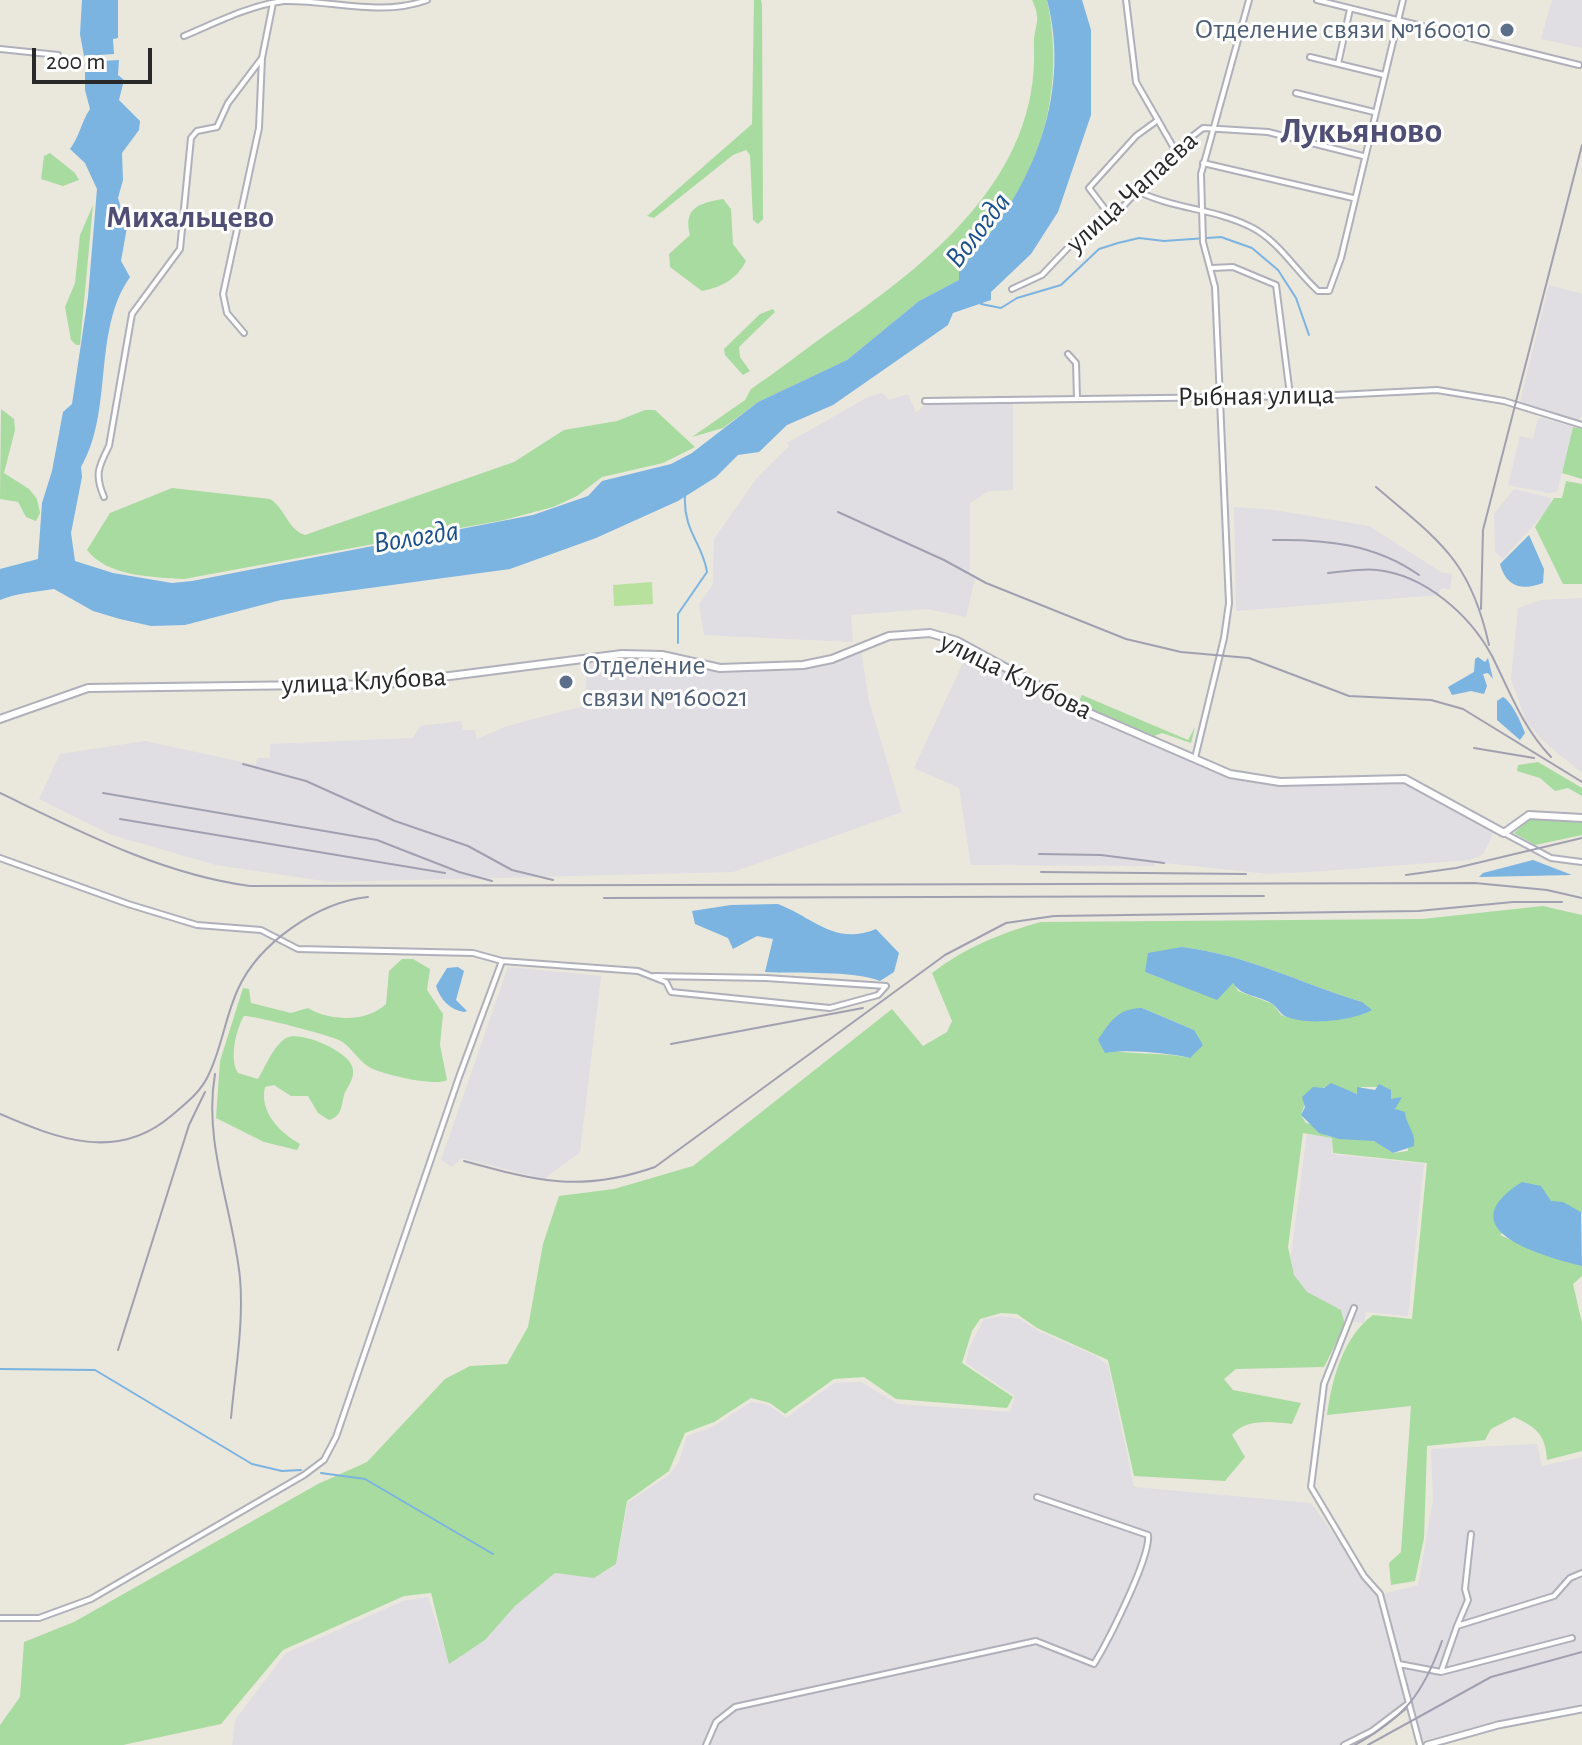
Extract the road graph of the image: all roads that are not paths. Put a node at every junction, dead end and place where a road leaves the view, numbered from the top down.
1 (294, 0) edge
2 (427, 0) edge
3 (1126, 0) edge
4 (1249, 0) edge
5 (1317, 0) edge
6 (1403, 0) edge
7 (273, 3) junction
8 (1350, 9) junction
9 (1397, 20) junction
10 (184, 36) dead end
11 (0, 49) edge
12 (58, 55) dead end
13 (1310, 57) dead end
14 (262, 58) junction
15 (1338, 64) junction
16 (1579, 65) dead end
17 (1384, 75) junction
18 (1296, 93) dead end
19 (1374, 112) junction
20 (1158, 120) junction
21 (1213, 128) junction
22 (1175, 150) junction
23 (1363, 156) junction
24 (1203, 163) junction
25 (1139, 192) junction
26 (1353, 198) junction
27 (1201, 212) junction
28 (1111, 217) junction
29 (1212, 268) junction
30 (1012, 289) dead end
31 (244, 333) dead end
32 (1068, 354) dead end
33 (1290, 395) junction
34 (1219, 397) junction
35 (1077, 399) junction
36 (925, 401) dead end
37 (1582, 425) edge
38 (104, 497) dead end
39 (0, 719) edge
40 (1195, 758) junction
41 (1582, 818) edge
42 (1504, 833) junction
43 (0, 858) edge
44 (1582, 862) edge
45 (502, 961) junction
46 (654, 976) junction
47 (1354, 1308) dead end
48 (1037, 1497) dead end
49 (1471, 1534) dead end
50 (1582, 1573) edge
51 (0, 1618) edge
52 (1457, 1626) junction
53 (1572, 1638) dead end
54 (1399, 1664) junction
55 (1441, 1672) junction
56 (1409, 1703) junction
57 (1582, 1709) edge
58 (706, 1745) edge
59 (1344, 1745) edge
60 (1420, 1745) edge
61 (1427, 1745) edge

1 - 2 street
1 - 7 street
3 - 20 street
4 - 21 street
5 - 8 street
6 - 9 street
7 - 10 street
7 - 14 street
8 - 9 street
8 - 15 street
9 - 16 street
9 - 17 street
11 - 12 street
13 - 15 street
14 - 31 street
14 - 38 street
15 - 17 street
17 - 19 street
18 - 19 street
19 - 23 street
20 - 22 street
20 - 28 street
21 - 22 street, улица Чапаева
21 - 23 street, улица Чапаева
21 - 24 street
22 - 25 street, улица Чапаева
23 - 26 street
24 - 26 street
24 - 27 street
25 - 27 street
25 - 28 street, улица Чапаева
26 - 27 street
27 - 29 street
28 - 30 street, улица Чапаева
29 - 33 street
29 - 34 street
32 - 35 street
33 - 34 street, Рыбная улица
33 - 37 street, Рыбная улица
34 - 35 street, Рыбная улица
34 - 40 street
35 - 36 street, Рыбная улица
39 - 40 main road, улица Клубова
40 - 42 main road, улица Клубова
41 - 42 main road
42 - 44 street, улица Клубова
43 - 45 street
45 - 46 street
45 - 51 street
46 - 46 street
47 - 54 street
48 - 58 street
49 - 52 street
50 - 52 street
52 - 55 street
53 - 55 street
54 - 55 street
54 - 56 street
56 - 59 street
56 - 60 street
57 - 61 street

